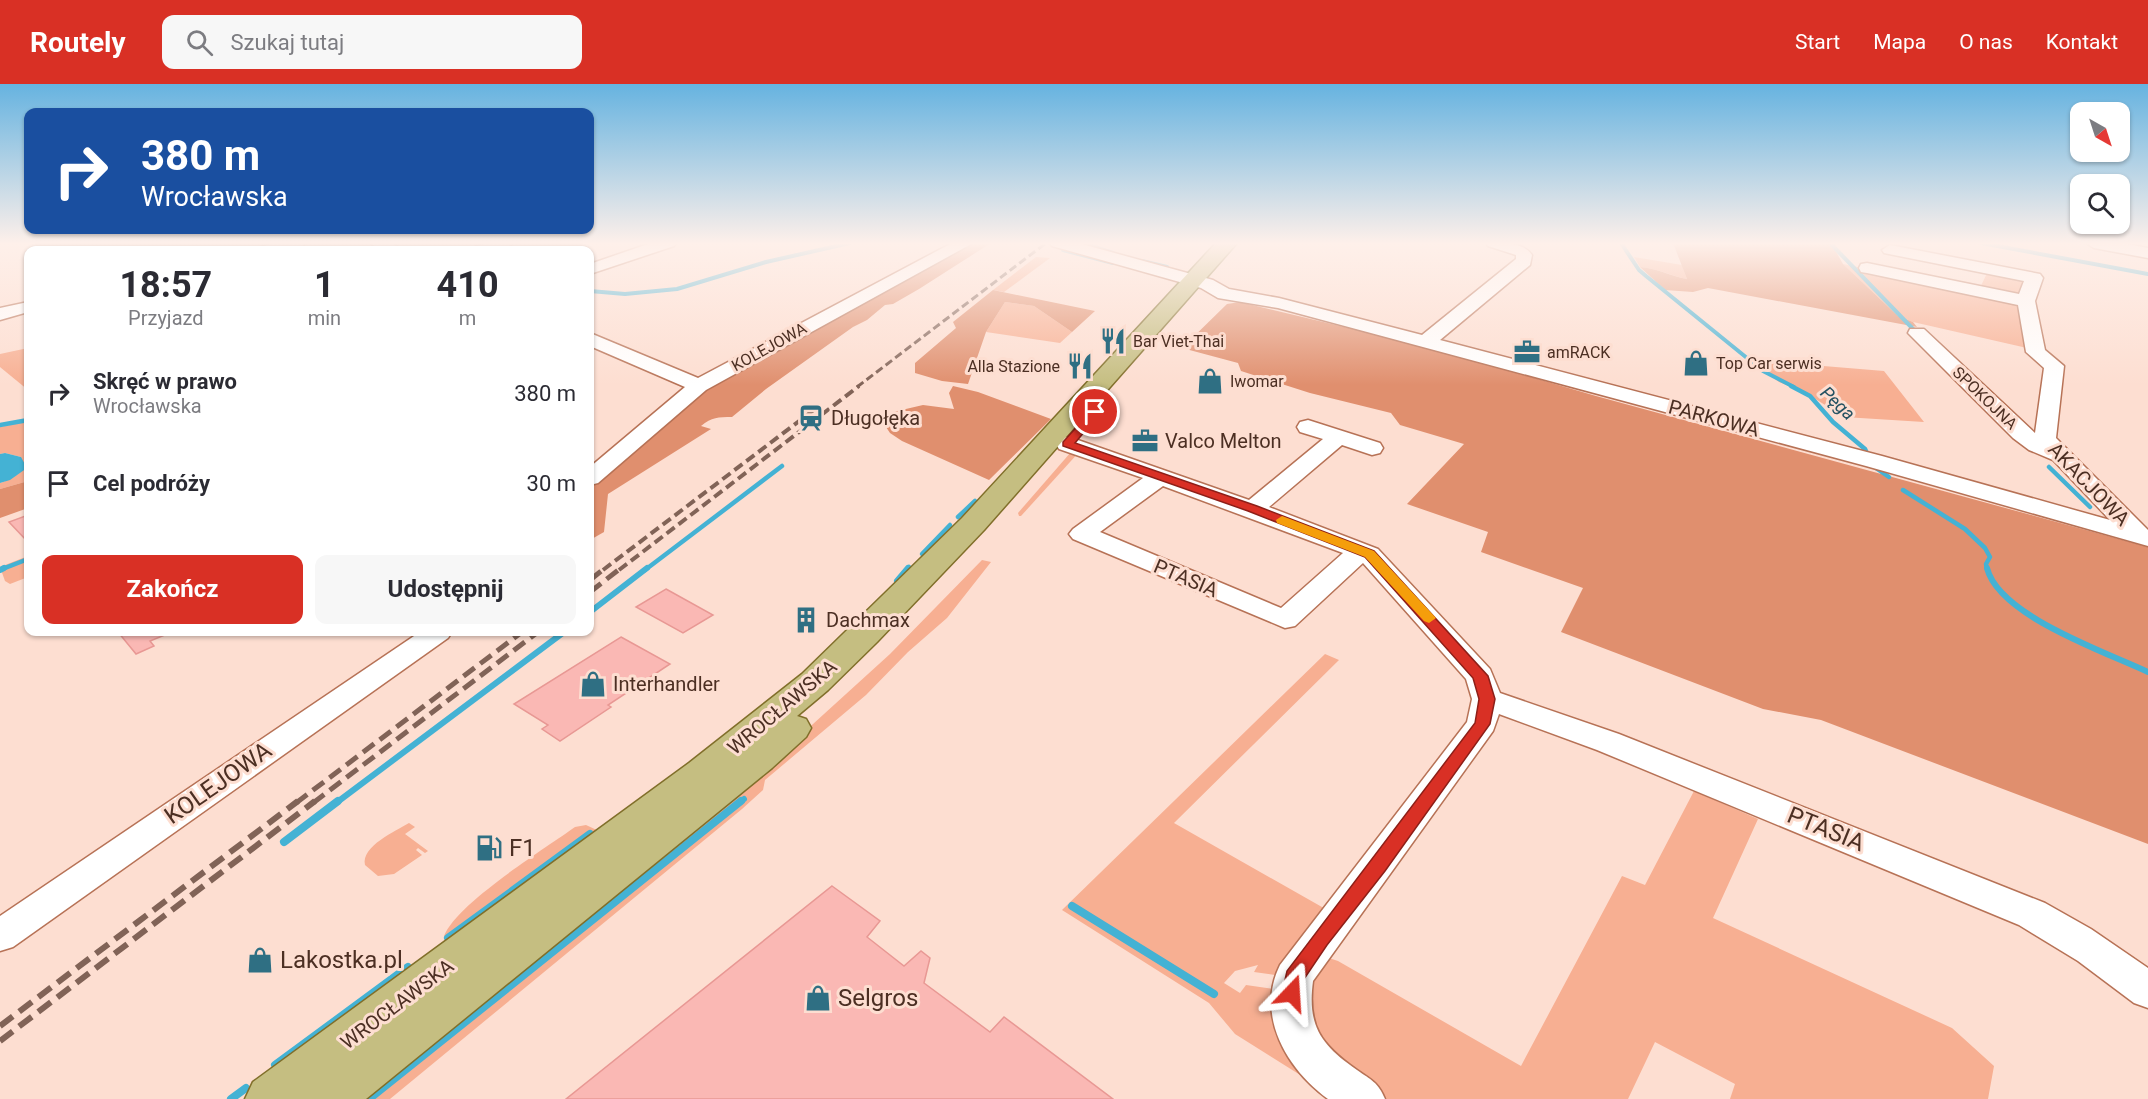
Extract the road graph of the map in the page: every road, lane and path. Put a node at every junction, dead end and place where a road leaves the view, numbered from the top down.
1 (877, 290) edge
2 (1192, 290) edge
3 (1193, 290) edge
4 (1217, 290) edge
5 (1488, 290) edge
6 (1975, 290) edge
7 (2031, 290) edge
8 (2026, 301) junction
9 (24, 308) edge
10 (0, 314) edge
11 (1917, 333) dead end
12 (594, 341) edge
13 (1426, 342) junction
14 (699, 386) junction
15 (1308, 427) dead end
16 (1339, 437) junction
17 (1067, 444) junction
18 (1372, 448) dead end
19 (2060, 455) junction
20 (594, 473) edge
21 (1161, 476) junction
22 (1252, 509) junction
23 (2142, 536) edge
24 (1361, 550) junction
25 (432, 636) edge
26 (1487, 699) junction
27 (0, 936) edge
28 (2148, 991) edge
29 (271, 1099) edge
30 (326, 1099) edge
31 (1364, 1099) edge

1 - 14 street, KOLEJOWA
2 - 29 main road, WROCŁAWSKA
3 - 17 main road, WROCŁAWSKA
4 - 13 street, PARKOWA
5 - 13 street
6 - 8 street
7 - 8 street
8 - 19 street, AKACJOWA
9 - 10 street
11 - 19 street, SPOKOJNA
12 - 14 street
13 - 23 street, PARKOWA
14 - 20 street, KOLEJOWA
15 - 16 street
16 - 18 street
16 - 22 street
17 - 21 street
17 - 30 main road, WROCŁAWSKA
19 - 23 street, AKACJOWA
21 - 22 street
21 - 24 street, PTASIA
22 - 24 street
24 - 26 street
25 - 27 street, KOLEJOWA
26 - 28 street, PTASIA
26 - 31 street

